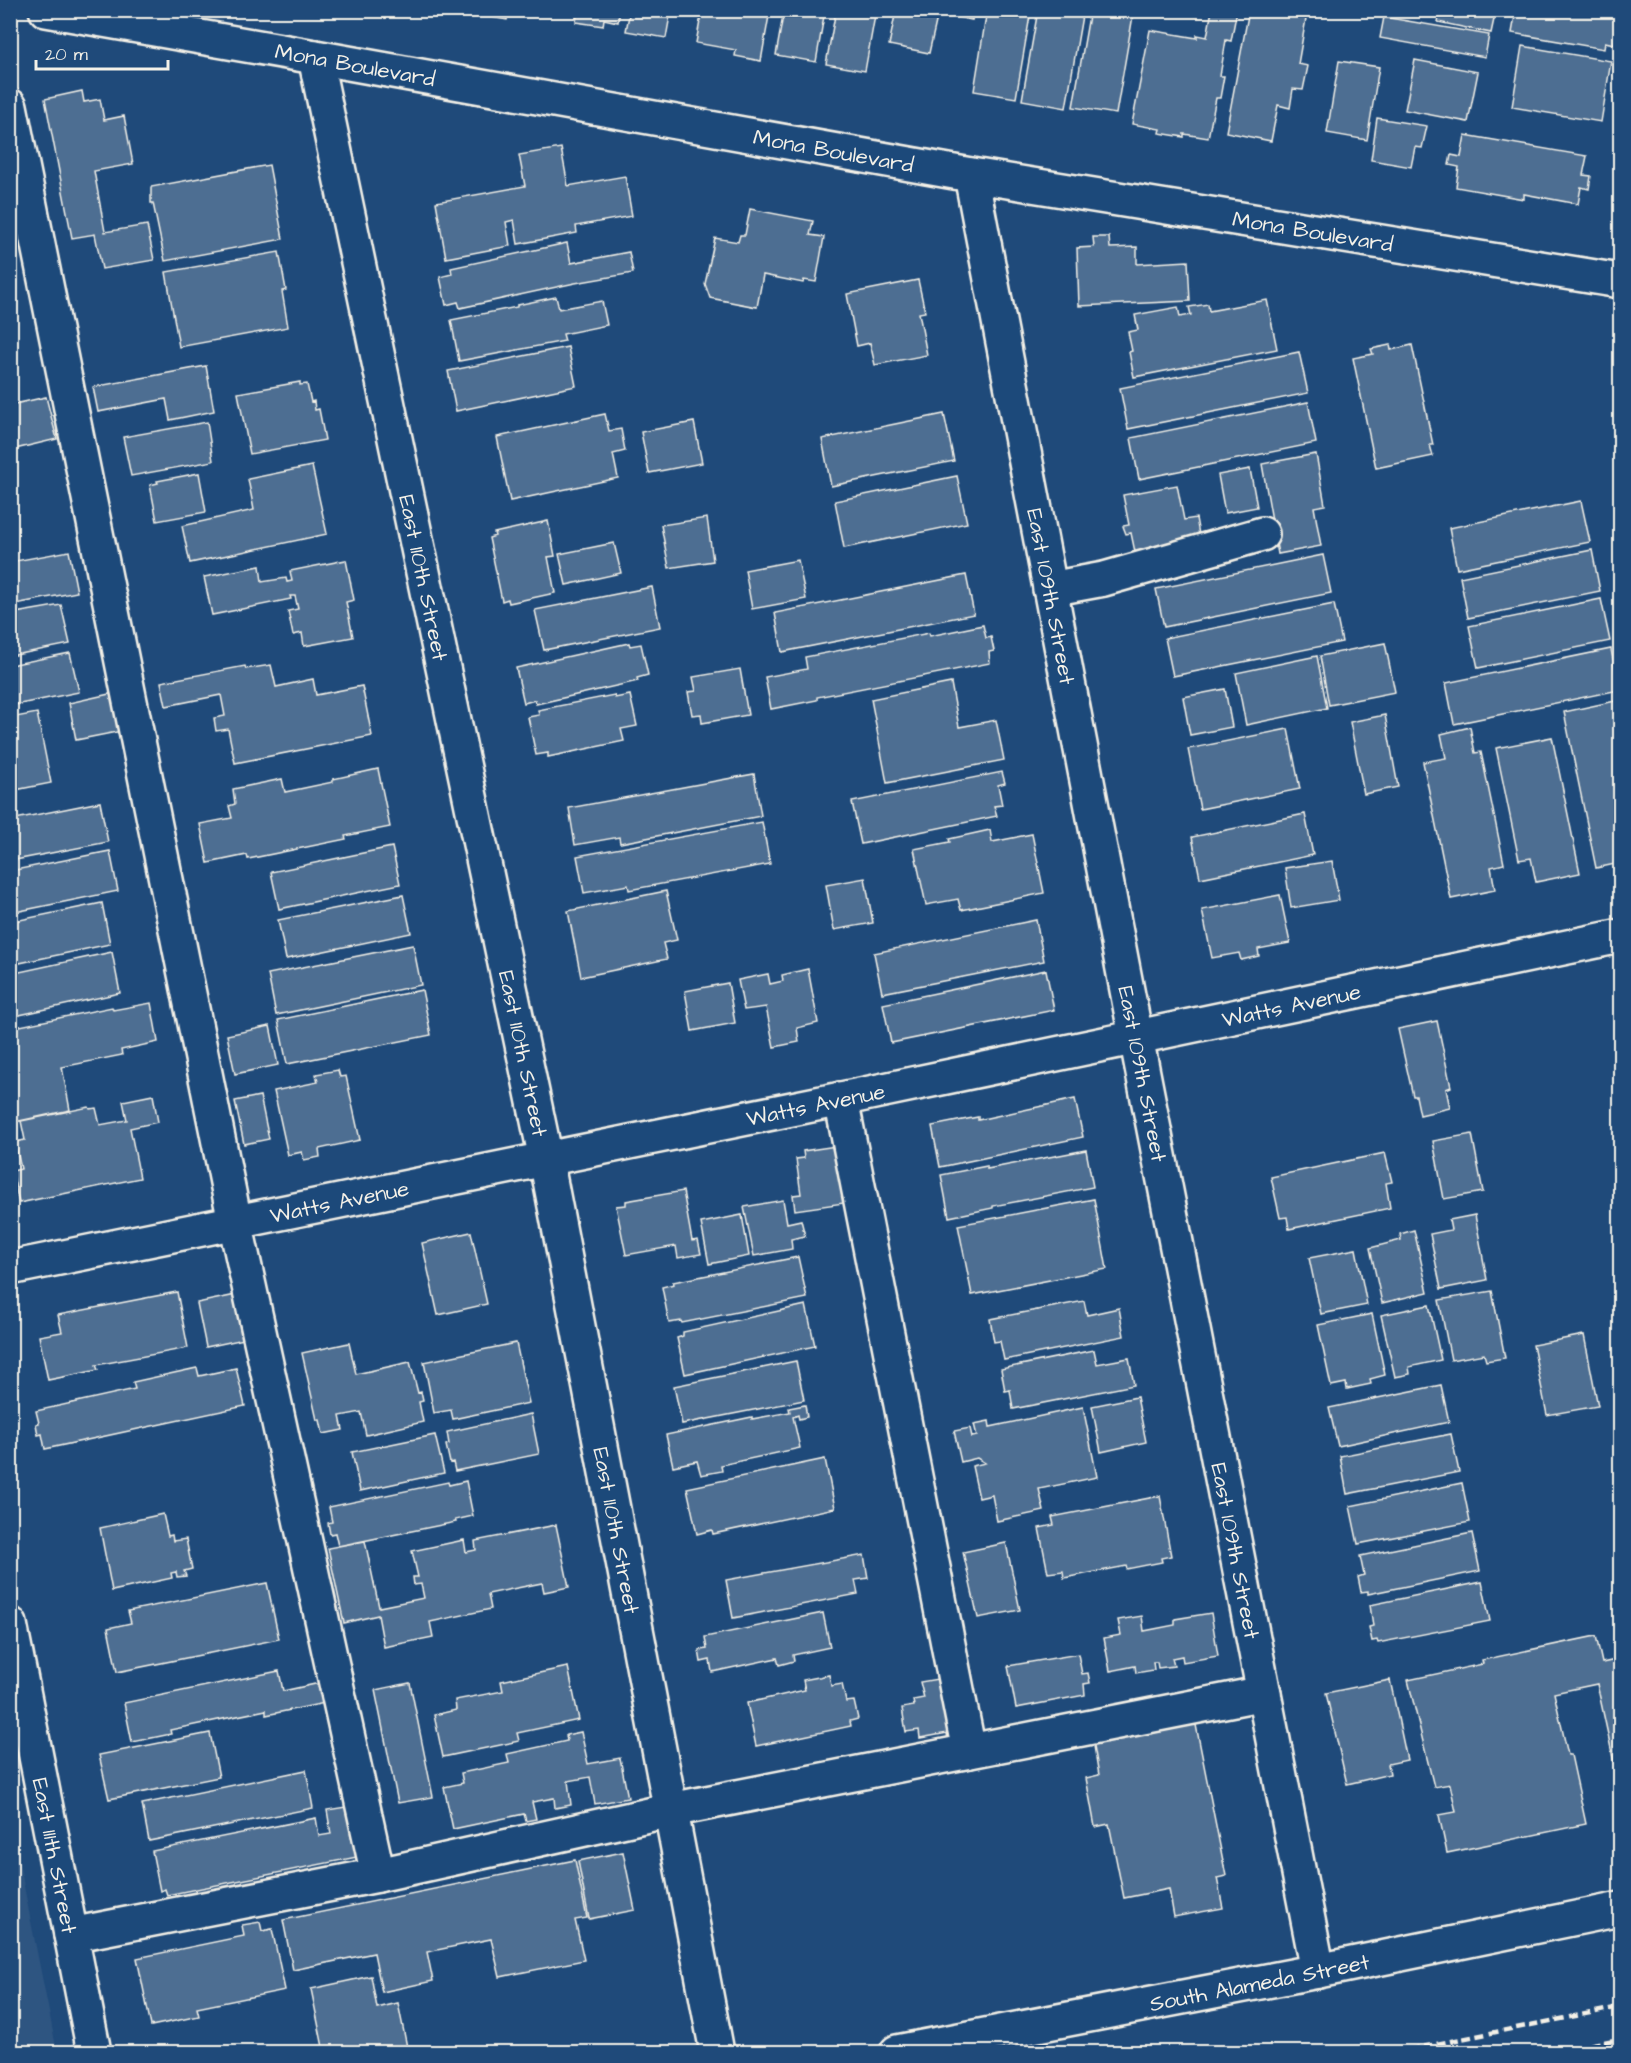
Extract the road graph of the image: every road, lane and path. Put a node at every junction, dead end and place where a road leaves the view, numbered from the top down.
1 (46, 10) edge
2 (315, 57) junction
3 (10, 106) edge
4 (971, 176) junction
5 (1620, 281) edge
6 (1262, 534) dead end
7 (1050, 589) junction
8 (1620, 936) edge
9 (1136, 1037) junction
10 (841, 1099) junction
11 (546, 1159) junction
12 (235, 1222) junction
13 (10, 1268) edge
14 (10, 1624) edge
15 (1264, 1693) junction
16 (969, 1751) junction
17 (671, 1810) junction
18 (378, 1875) junction
19 (1620, 1909) edge
20 (71, 1935) junction
21 (1318, 1971) junction
22 (94, 2052) edge
23 (717, 2052) edge
24 (897, 2052) edge

1 - 2 street, Mona Boulevard
2 - 4 street, Mona Boulevard
2 - 11 street, East 110th Street
3 - 12 street
4 - 5 street, Mona Boulevard
4 - 7 street, East 109th Street
6 - 7 street
7 - 9 street, East 109th Street
8 - 9 street, Watts Avenue
9 - 10 street, Watts Avenue
9 - 15 street, East 109th Street
10 - 11 street, Watts Avenue
10 - 16 street
11 - 12 street, Watts Avenue
11 - 17 street, East 110th Street
12 - 13 street, Watts Avenue
12 - 18 street
14 - 20 street, East 111th Street
15 - 16 street
15 - 21 street, East 109th Street
16 - 17 street
17 - 18 street
17 - 23 street, East 110th Street
18 - 20 street
19 - 21 street, South Alameda Street
20 - 22 street, East 111th Street
21 - 24 street, South Alameda Street

